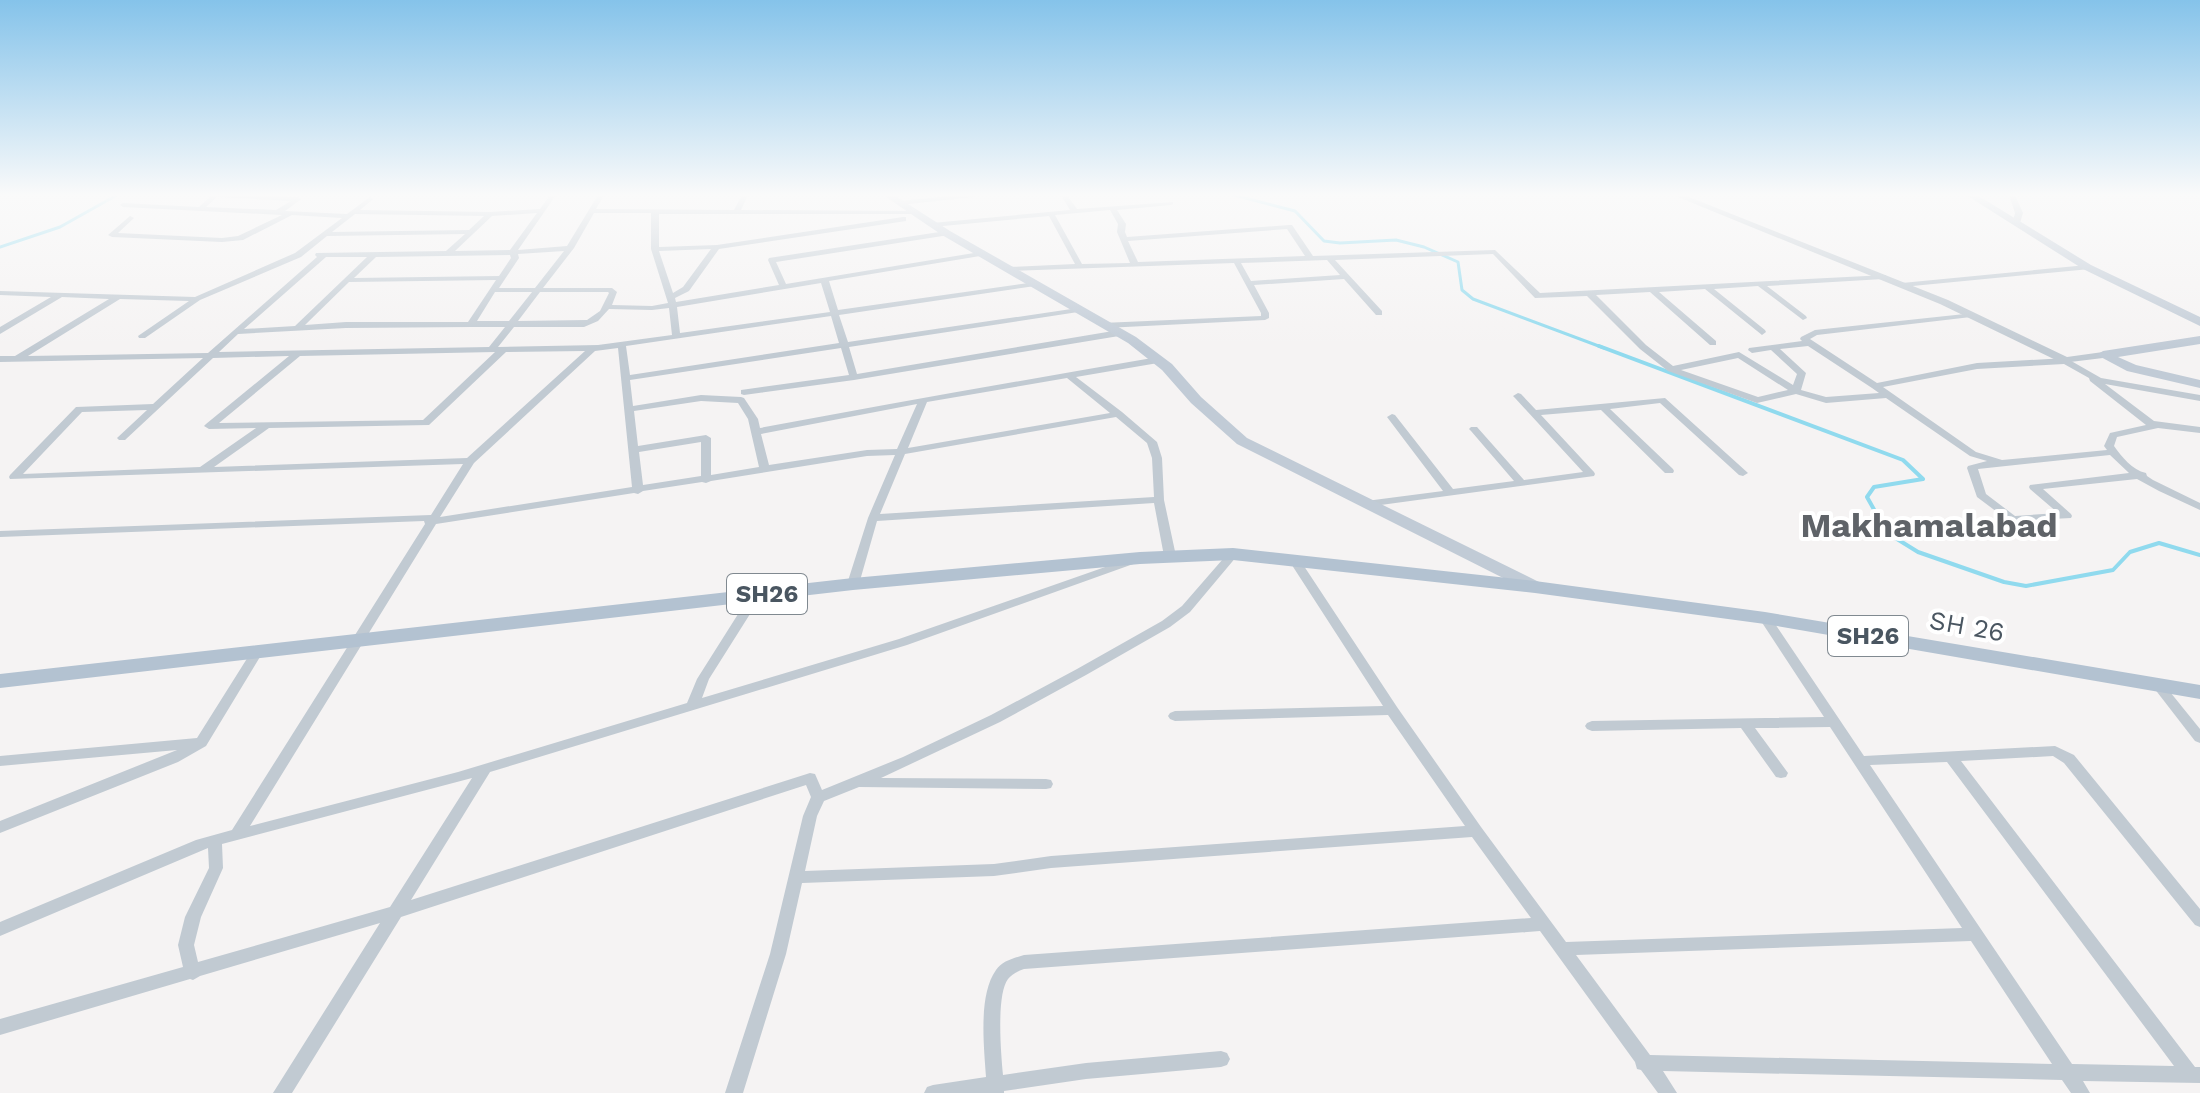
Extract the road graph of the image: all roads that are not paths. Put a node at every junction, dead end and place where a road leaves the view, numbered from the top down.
1 (311, 246) edge
2 (457, 246) edge
3 (517, 246) edge
4 (724, 246) edge
5 (862, 246) edge
6 (967, 246) edge
7 (1069, 246) edge
8 (1127, 246) edge
9 (1302, 246) edge
10 (1805, 246) edge
11 (2055, 246) edge
12 (717, 247) junction
13 (570, 248) joint
14 (655, 249) joint
15 (513, 252) junction
16 (374, 254) junction
17 (448, 254) junction
18 (980, 254) junction
19 (298, 255) junction
20 (324, 255) junction
21 (1329, 258) junction
22 (1311, 259) junction
23 (1237, 262) junction
24 (1135, 265) junction
25 (1080, 267) junction
26 (2087, 267) junction
27 (1011, 269) junction
28 (1346, 277) junction
29 (1883, 277) junction
30 (501, 278) junction
31 (824, 279) junction
32 (347, 280) junction
33 (1249, 283) junction
34 (1035, 284) junction
35 (1760, 284) junction
36 (783, 285) junction
37 (1902, 285) junction
38 (1707, 287) junction
39 (493, 290) junction
40 (1652, 290) junction
41 (539, 292) junction
42 (1, 293) edge
43 (1589, 293) junction
44 (62, 294) junction
45 (119, 296) junction
46 (196, 299) junction
47 (672, 301) junction
48 (608, 307) junction
49 (1078, 310) junction
50 (835, 313) junction
51 (1379, 313) dead end
52 (1971, 315) junction
53 (1803, 318) dead end
54 (2200, 322) edge
55 (471, 324) junction
56 (511, 325) junction
57 (1105, 325) junction
58 (297, 328) junction
59 (0, 331) edge
60 (237, 332) junction
61 (1762, 332) dead end
62 (1119, 333) junction
63 (142, 336) dead end
64 (676, 337) junction
65 (2200, 340) edge
66 (1713, 343) dead end
67 (1810, 343) junction
68 (622, 345) junction
69 (844, 345) junction
70 (1774, 348) junction
71 (492, 349) junction
72 (504, 349) junction
73 (592, 349) junction
74 (1752, 350) dead end
75 (297, 354) junction
76 (2103, 355) junction
77 (211, 356) junction
78 (0, 359) edge
79 (18, 359) junction
80 (1158, 360) junction
81 (2066, 361) junction
82 (1671, 369) junction
83 (1069, 375) junction
84 (854, 377) junction
85 (625, 378) junction
86 (2093, 378) junction
87 (2200, 384) edge
88 (1875, 386) junction
89 (1796, 391) junction
90 (744, 392) dead end
91 (1888, 395) junction
92 (1518, 396) dead end
93 (2200, 398) edge
94 (923, 400) junction
95 (155, 407) junction
96 (1603, 407) junction
97 (629, 409) junction
98 (1534, 413) junction
99 (1119, 414) junction
100 (1392, 417) dead end
101 (2152, 424) junction
102 (267, 425) junction
103 (1474, 429) dead end
104 (2200, 430) edge
105 (756, 432) junction
106 (122, 438) dead end
107 (633, 450) junction
108 (901, 452) junction
109 (2112, 452) junction
110 (470, 461) junction
111 (2002, 463) junction
112 (765, 470) junction
113 (202, 471) junction
114 (1669, 471) dead end
115 (1743, 473) dead end
116 (2142, 475) junction
117 (706, 480) junction
118 (1521, 483) junction
119 (638, 491) junction
120 (1450, 493) junction
121 (1159, 500) junction
122 (1366, 504) junction
123 (2200, 507) edge
124 (873, 518) junction
125 (430, 520) junction
126 (0, 534) edge
127 (1233, 554) junction
128 (1170, 556) junction
129 (1140, 558) junction
130 (1294, 559) junction
131 (853, 584) junction
132 (1535, 587) junction
133 (756, 595) junction
134 (1765, 618) junction
135 (362, 639) junction
136 (257, 652) junction
137 (0, 681) edge
138 (2158, 685) junction
139 (2200, 692) edge
140 (693, 705) junction
141 (1392, 710) junction
142 (1175, 716) dead end
143 (1834, 722) junction
144 (1745, 724) junction
145 (1592, 726) dead end
146 (2200, 738) edge
147 (201, 743) junction
148 (1951, 757) junction
149 (0, 761) edge
150 (1860, 761) junction
151 (485, 769) junction
152 (1781, 773) dead end
153 (858, 783) junction
154 (1046, 784) dead end
155 (818, 797) junction
156 (0, 827) edge
157 (1476, 831) junction
158 (237, 834) junction
159 (215, 840) junction
160 (798, 877) junction
161 (395, 912) junction
162 (2200, 920) edge
163 (1543, 924) junction
164 (0, 929) edge
165 (1975, 934) junction
166 (1561, 949) junction
167 (193, 973) junction
168 (0, 1027) edge
169 (1221, 1059) dead end
170 (1643, 1063) junction
171 (2067, 1072) junction
172 (2196, 1075) edge
173 (995, 1089) edge
174 (282, 1093) edge
175 (734, 1093) edge
176 (933, 1093) edge
177 (1668, 1093) edge
178 (2081, 1093) edge

1 - 19 street
2 - 17 street
3 - 15 street
4 - 12 street
5 - 36 street
6 - 18 main road
7 - 25 street
8 - 24 street
9 - 22 street
10 - 29 street
11 - 26 main road
12 - 14 street
12 - 47 street
13 - 15 street
13 - 41 street
14 - 47 street
15 - 17 street
15 - 30 street
16 - 17 street
16 - 20 street
16 - 32 street
18 - 27 main road
18 - 31 street
19 - 20 street
19 - 46 street
20 - 60 street
21 - 22 street
21 - 28 street
21 - 43 street
22 - 23 street
23 - 24 street
23 - 33 street
24 - 25 street
25 - 27 street
26 - 37 street
26 - 54 main road
27 - 34 main road
28 - 33 street
28 - 51 street
29 - 35 street
29 - 37 street
30 - 32 street
30 - 39 street
31 - 36 street
31 - 50 street
32 - 58 street
33 - 57 street
34 - 49 main road
34 - 50 street
35 - 38 street
35 - 53 street
36 - 47 street
37 - 52 street
38 - 40 street
38 - 61 street
39 - 41 street
39 - 55 street
40 - 43 street
40 - 66 street
41 - 48 street
41 - 56 street
42 - 44 street
43 - 82 street
44 - 45 street
44 - 59 street
45 - 46 street
45 - 79 street
46 - 63 street
47 - 48 street
47 - 64 street
48 - 56 street
49 - 57 main road
49 - 69 street
50 - 64 street
50 - 69 street
52 - 67 street
52 - 81 street
55 - 56 street
55 - 58 street
56 - 71 street
57 - 62 main road
58 - 60 street
60 - 77 street
62 - 80 main road
62 - 84 street
64 - 68 street
65 - 76 main road
67 - 70 street
67 - 88 street
68 - 73 street
68 - 85 street
69 - 84 street
69 - 85 street
70 - 74 street
70 - 89 street
71 - 72 street
71 - 75 street
72 - 73 street
72 - 102 street
73 - 110 street
75 - 77 street
75 - 102 street
76 - 81 street
76 - 87 main road
77 - 79 street
77 - 95 street
78 - 79 street
80 - 83 street
80 - 122 main road
81 - 86 street
81 - 88 street
82 - 89 street
82 - 89 street
83 - 94 street
83 - 99 street
84 - 90 street
85 - 97 street
86 - 93 street
86 - 101 street
88 - 91 street
89 - 91 street
91 - 111 street
92 - 98 street
94 - 105 street
94 - 108 street
95 - 106 street
95 - 113 street
96 - 98 street
96 - 114 street
96 - 115 street
97 - 105 street
97 - 107 street
98 - 118 street
99 - 108 street
99 - 121 street
100 - 120 street
101 - 104 street
101 - 109 street
102 - 113 street
103 - 118 street
105 - 112 street
107 - 117 street
107 - 119 street
108 - 112 street
108 - 124 street
109 - 111 street
109 - 116 street
110 - 113 street
110 - 125 street
111 - 116 street
112 - 117 street
116 - 123 street
117 - 119 street
118 - 120 street
119 - 125 street
120 - 122 street
121 - 124 street
121 - 128 street
122 - 132 main road
124 - 131 street
125 - 126 street
125 - 135 street
127 - 128 main road, SH26
127 - 130 main road, SH26
127 - 153 street
128 - 129 main road, SH26
129 - 131 main road, SH26
129 - 140 street
130 - 132 main road, SH26
130 - 141 street
131 - 133 main road, SH26
132 - 134 main road, SH 26 / SH26
133 - 135 main road, SH26
133 - 140 street
134 - 138 main road, SH 26 / SH26
134 - 143 street
135 - 136 main road, SH26
135 - 158 street
136 - 137 main road, SH26
136 - 147 street
138 - 139 main road, SH 26 / SH26
138 - 146 street
140 - 151 street
141 - 142 street
141 - 157 street
143 - 144 street
143 - 150 street
144 - 145 street
144 - 152 street
147 - 149 street
147 - 156 street
148 - 150 street
148 - 162 street
148 - 172 street
150 - 165 street
151 - 158 street
151 - 161 street
153 - 154 street
153 - 155 street
155 - 160 street
155 - 161 street
157 - 160 street
157 - 163 street
158 - 159 street
159 - 164 street
159 - 167 street
160 - 175 street
161 - 167 street
161 - 174 street
163 - 166 street
163 - 173 street
165 - 166 street
165 - 171 street
166 - 170 street
167 - 168 street
169 - 173 street
170 - 171 street
170 - 177 street
171 - 172 street
171 - 178 street
173 - 176 street

